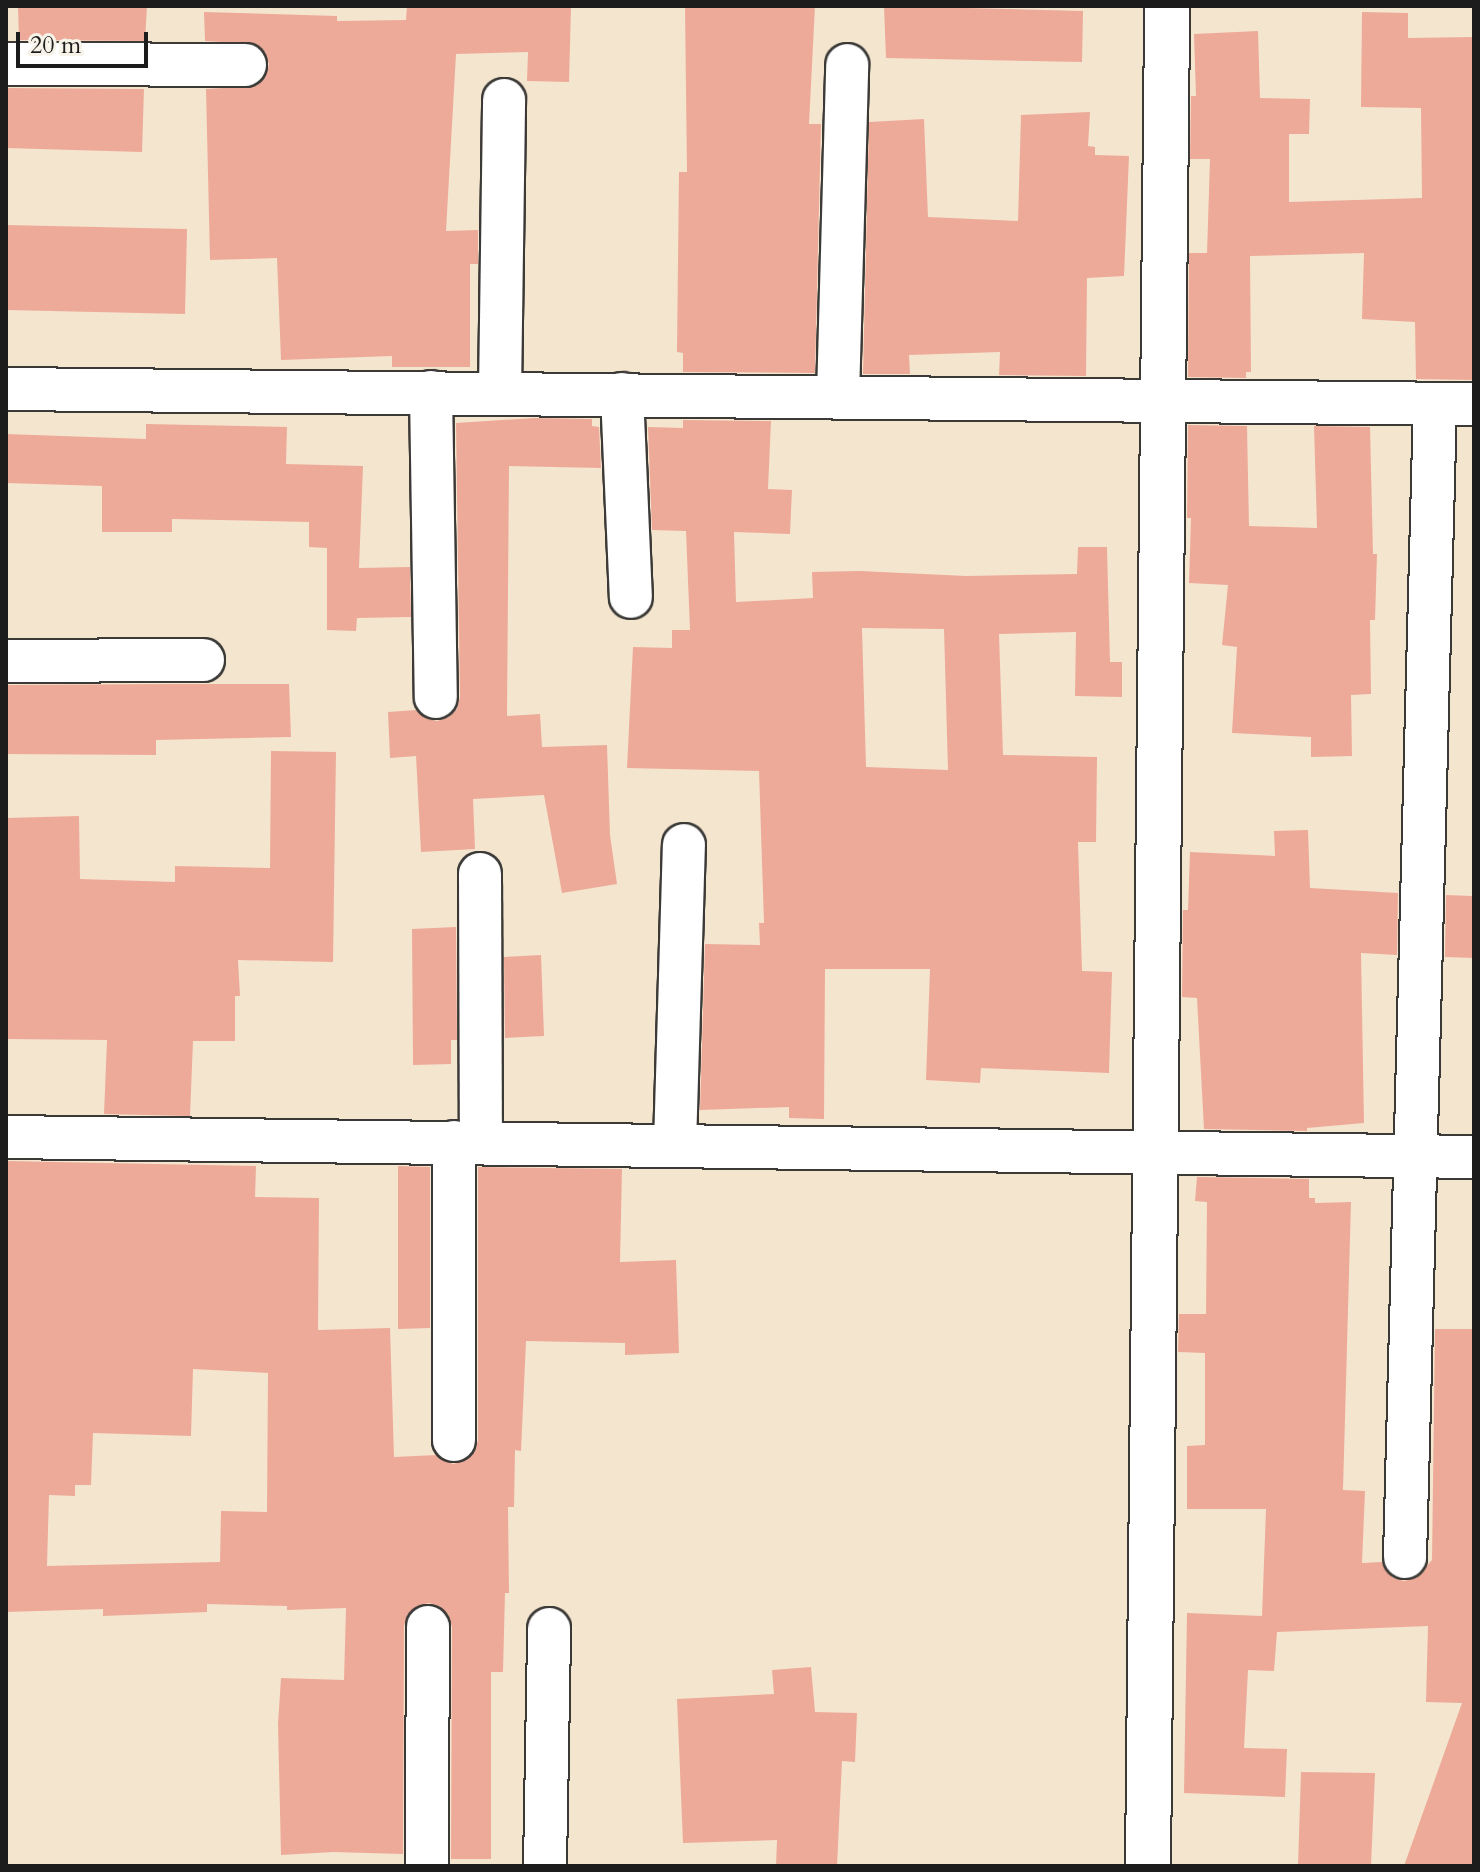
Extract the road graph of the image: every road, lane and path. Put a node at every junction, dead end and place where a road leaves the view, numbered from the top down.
1 (1167, 6) edge
2 (6, 64) edge
3 (245, 65) dead end
4 (847, 65) dead end
5 (504, 100) dead end
6 (6, 389) edge
7 (431, 392) junction
8 (500, 393) junction
9 (622, 394) junction
10 (838, 396) junction
11 (1163, 399) junction
12 (1454, 404) edge
13 (631, 597) dead end
14 (203, 660) dead end
15 (6, 661) edge
16 (436, 697) dead end
17 (684, 845) dead end
18 (480, 874) dead end
19 (6, 1137) edge
20 (468, 1142) junction
21 (675, 1145) junction
22 (1155, 1150) junction
23 (1474, 1157) edge
24 (1415, 1158) junction
25 (454, 1440) dead end
26 (1405, 1557) dead end
27 (428, 1627) dead end
28 (549, 1629) dead end
29 (427, 1866) edge
30 (545, 1866) edge
31 (1148, 1866) edge

1 - 11 street
2 - 3 street
4 - 10 street
5 - 8 street
6 - 7 street
7 - 8 street
7 - 16 street
8 - 9 street
9 - 10 street
9 - 13 street
10 - 11 street
11 - 12 street
11 - 22 street
12 - 24 street
14 - 15 street
17 - 21 street
18 - 20 street
19 - 20 street
20 - 21 street
20 - 25 street
21 - 22 street
22 - 24 street
22 - 31 street
23 - 24 street
24 - 26 street
27 - 29 street
28 - 30 street

